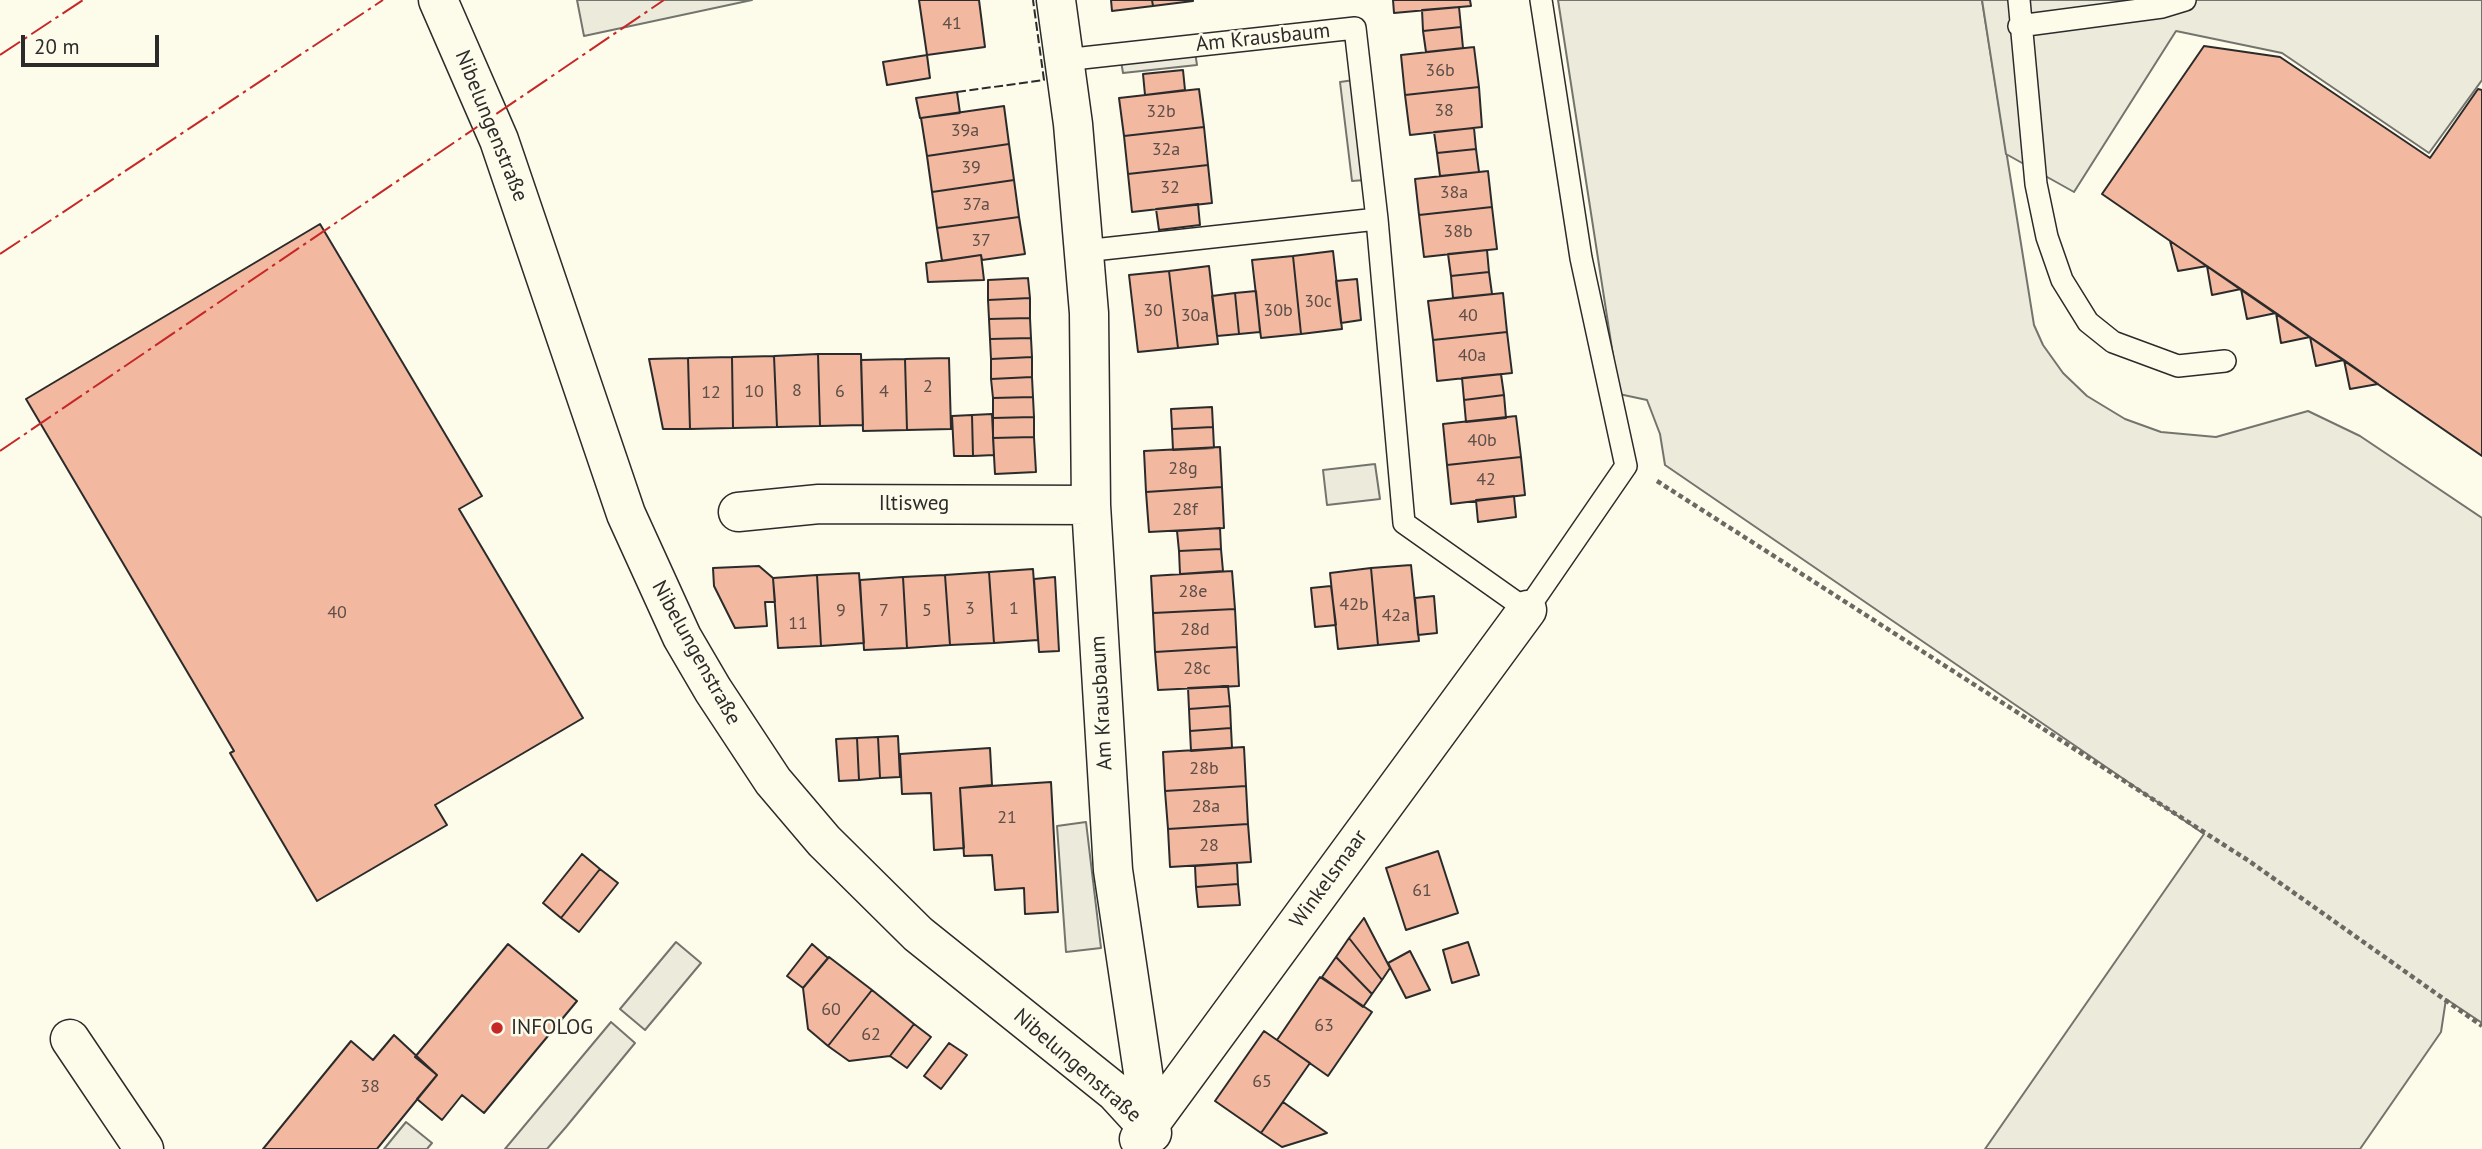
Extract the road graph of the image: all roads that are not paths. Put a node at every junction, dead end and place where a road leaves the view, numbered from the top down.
1 (438, 0) edge
2 (1055, 0) edge
3 (1541, 0) edge
4 (2019, 0) edge
5 (2185, 0) edge
6 (2019, 26) junction
7 (1064, 60) junction
8 (1377, 219) junction
9 (1084, 251) junction
10 (2225, 361) dead end
11 (1091, 505) junction
12 (738, 512) dead end
13 (1527, 610) junction
14 (70, 1039) dead end
15 (1147, 1142) edge
16 (145, 1149) edge

1 - 15 street, Nibelungenstraße
2 - 7 street, Am Krausbaum
3 - 13 lane
4 - 6 lane
5 - 6 lane
6 - 10 lane
7 - 8 lane, Am Krausbaum
7 - 9 street, Am Krausbaum
8 - 9 lane
8 - 13 lane, Am Krausbaum
9 - 11 street, Am Krausbaum
11 - 12 street, Iltisweg
11 - 15 street, Am Krausbaum
13 - 15 street, Winkelsmaar
14 - 16 street

